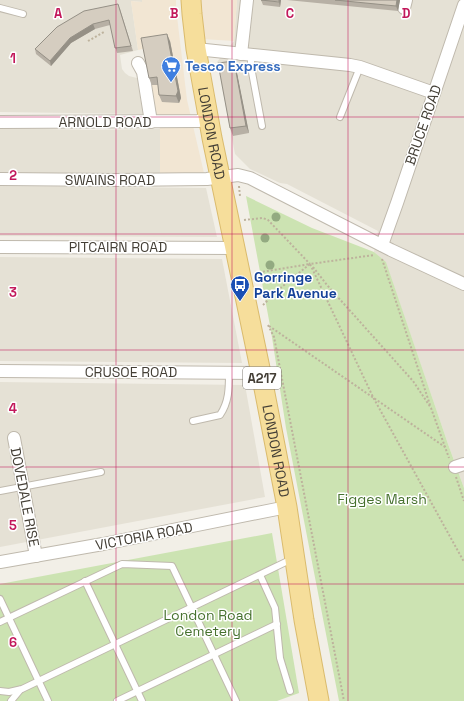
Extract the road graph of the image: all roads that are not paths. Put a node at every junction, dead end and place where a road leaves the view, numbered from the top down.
1 (248, 0) edge
2 (464, 5) edge
3 (191, 7) edge
4 (0, 8) edge
5 (23, 14) dead end
6 (196, 49) junction
7 (246, 54) junction
8 (138, 63) dead end
9 (360, 67) junction
10 (434, 93) junction
11 (340, 117) dead end
12 (209, 119) junction
13 (0, 122) edge
14 (151, 122) junction
15 (262, 126) dead end
16 (221, 178) junction
17 (0, 179) edge
18 (382, 245) junction
19 (0, 246) edge
20 (235, 248) junction
21 (464, 284) edge
22 (0, 371) edge
23 (229, 373) junction
24 (261, 373) junction
25 (193, 421) dead end
26 (14, 438) dead end
27 (101, 472) dead end
28 (22, 487) junction
29 (0, 491) edge
30 (287, 507) junction
31 (36, 556) junction
32 (295, 557) junction
33 (0, 562) edge
34 (260, 575) junction
35 (85, 581) junction
36 (0, 599) edge
37 (191, 608) junction
38 (9, 617) junction
39 (0, 622) edge
40 (277, 624) junction
41 (115, 644) junction
42 (213, 655) junction
43 (39, 681) junction
44 (22, 689) junction
45 (137, 691) junction
46 (290, 691) dead end
47 (0, 692) edge
48 (10, 701) edge
49 (48, 701) edge
50 (117, 701) edge
51 (142, 701) edge
52 (236, 701) edge
53 (319, 701) edge

1 - 7 street
2 - 10 street, BRUCE ROAD
3 - 6 main road, LONDON ROAD / A217
4 - 5 lane
6 - 7 street
6 - 12 main road, LONDON ROAD / A217
7 - 9 street
7 - 15 lane
8 - 14 street
9 - 10 street
9 - 11 lane
10 - 18 street, BRUCE ROAD
12 - 14 street, ARNOLD ROAD
12 - 16 main road, LONDON ROAD / A217
13 - 14 street, ARNOLD ROAD
16 - 17 street, SWAINS ROAD
16 - 18 street
16 - 20 main road, LONDON ROAD / A217
18 - 21 street
19 - 20 street, PITCAIRN ROAD
20 - 24 main road, LONDON ROAD / A217
22 - 23 street, CRUSOE ROAD
23 - 24 street, CRUSOE ROAD
23 - 25 lane
24 - 30 main road, LONDON ROAD / A217
26 - 28 street, DOVEDALE RISE
27 - 28 lane
28 - 29 lane
28 - 31 street, DOVEDALE RISE
30 - 31 street, VICTORIA ROAD
30 - 32 main road, LONDON ROAD / A217
31 - 33 street, VICTORIA ROAD
32 - 34 lane
32 - 53 main road, LONDON ROAD / A217
34 - 37 lane
34 - 40 lane
35 - 37 lane
35 - 38 lane
35 - 41 lane
36 - 38 lane
37 - 41 lane
37 - 42 lane
38 - 39 lane
38 - 43 lane
40 - 42 lane
40 - 46 lane
41 - 43 lane
41 - 45 lane
42 - 45 lane
42 - 52 lane
43 - 44 lane
43 - 49 lane
44 - 47 lane
44 - 48 lane
45 - 50 lane
45 - 51 lane

